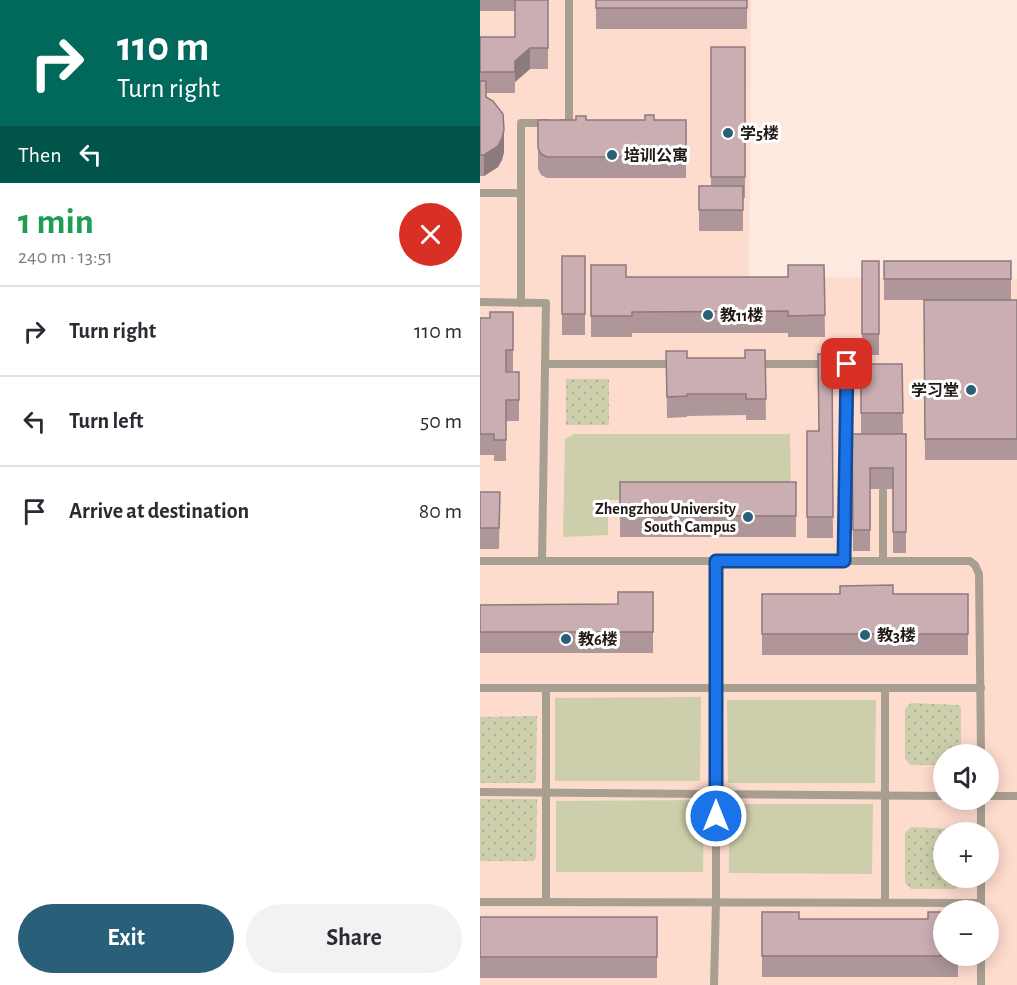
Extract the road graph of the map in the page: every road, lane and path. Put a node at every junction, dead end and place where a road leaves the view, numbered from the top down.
1 (569, 0) edge
2 (480, 193) edge
3 (520, 193) junction
4 (480, 302) edge
5 (521, 303) junction
6 (545, 364) junction
7 (684, 364) edge
8 (742, 364) edge
9 (883, 491) dead end
10 (480, 561) edge
11 (542, 561) junction
12 (716, 561) junction
13 (844, 561) junction
14 (883, 561) junction
15 (480, 688) edge
16 (546, 688) junction
17 (716, 688) junction
18 (885, 688) junction
19 (981, 688) junction
20 (981, 744) edge
21 (480, 792) edge
22 (546, 793) junction
23 (716, 794) junction
24 (885, 796) junction
25 (933, 796) edge
26 (999, 796) edge
27 (1017, 796) edge
28 (480, 902) edge
29 (546, 902) junction
30 (716, 902) junction
31 (885, 902) junction
32 (933, 904) edge
33 (981, 966) edge
34 (714, 985) edge
35 (981, 985) edge

1 - 3 lane
2 - 3 lane
3 - 5 lane
4 - 5 lane
5 - 6 lane
6 - 7 lane
6 - 11 lane
8 - 13 lane
9 - 14 lane
10 - 11 lane
11 - 12 lane
12 - 13 lane
12 - 17 lane
13 - 14 lane
14 - 19 lane
15 - 16 lane
16 - 17 lane
16 - 22 lane
17 - 18 lane
17 - 23 lane
18 - 19 lane
18 - 24 lane
19 - 20 lane
21 - 22 lane
22 - 23 lane
22 - 29 lane
23 - 24 lane
23 - 30 lane
24 - 25 lane
24 - 31 lane
26 - 27 lane
28 - 29 lane
29 - 30 lane
30 - 31 lane
30 - 34 lane
31 - 32 lane
33 - 35 lane

